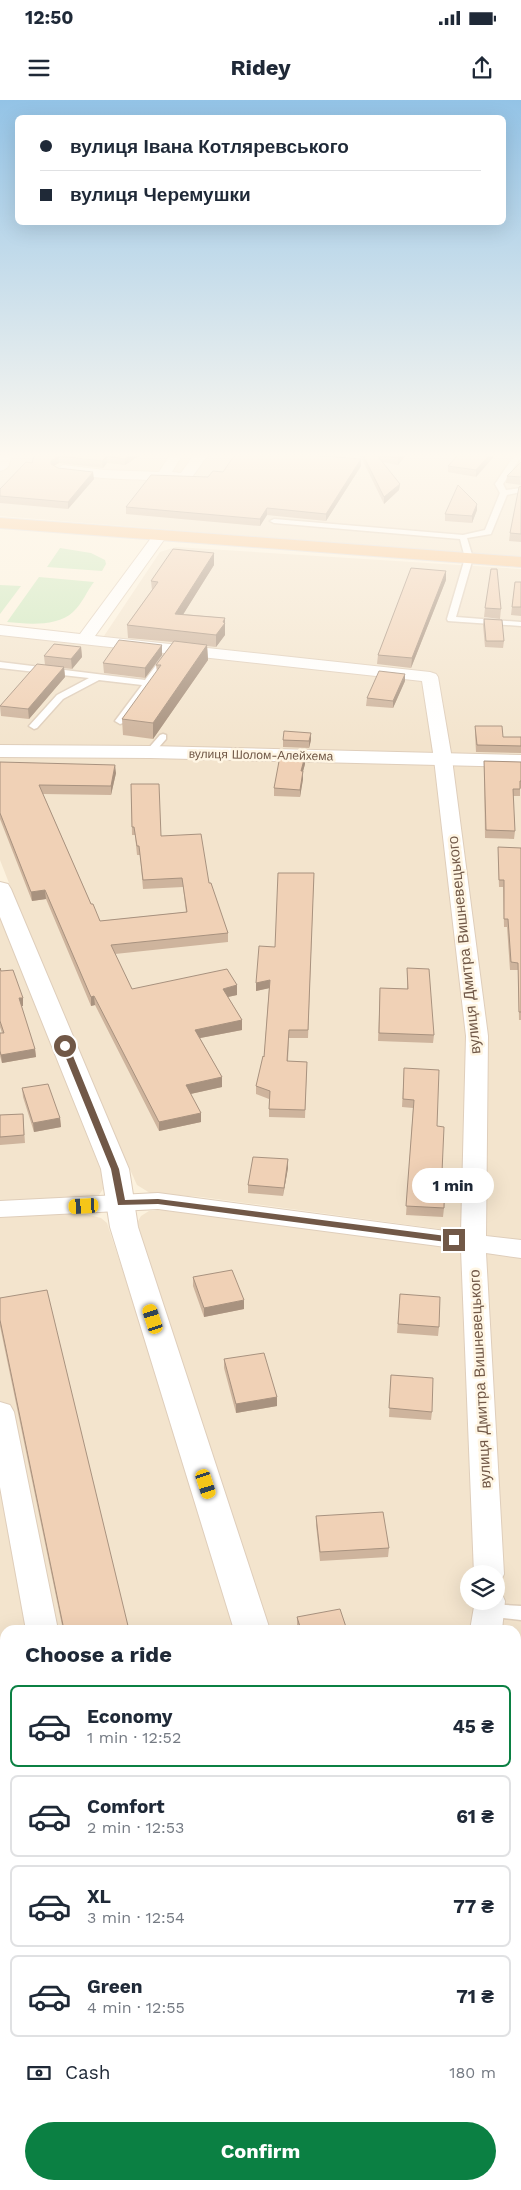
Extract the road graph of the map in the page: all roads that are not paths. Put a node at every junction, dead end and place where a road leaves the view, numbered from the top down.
1 (149, 551) edge
2 (359, 551) edge
3 (467, 551) edge
4 (469, 558) junction
5 (521, 562) edge
6 (521, 624) edge
7 (0, 630) edge
8 (85, 638) junction
9 (174, 648) junction
10 (0, 665) edge
11 (98, 677) junction
12 (148, 683) junction
13 (120, 721) dead end
14 (34, 726) dead end
15 (0, 751) edge
16 (443, 759) junction
17 (521, 761) edge
18 (0, 889) edge
19 (121, 1203) junction
20 (0, 1210) edge
21 (473, 1242) junction
22 (521, 1249) edge
23 (0, 1412) edge
24 (489, 1565) edge
25 (521, 1613) edge
26 (488, 1614) edge
27 (41, 1625) edge
28 (250, 1625) edge

1 - 8 street
2 - 4 highway
3 - 4 lane
4 - 5 highway
4 - 6 lane
7 - 8 street
8 - 9 street
9 - 12 lane
9 - 16 street, вулиця Дмитра Вишневецького
10 - 11 lane
11 - 12 lane
11 - 14 lane
12 - 13 lane
15 - 16 street, вулиця Шолом-Алейхема
16 - 17 street, вулиця Шолом-Алейхема
16 - 21 street, вулиця Дмитра Вишневецького
18 - 19 street
19 - 20 street
19 - 21 street
19 - 28 street
21 - 22 street
21 - 24 street, вулиця Дмитра Вишневецького
23 - 27 street
25 - 26 lane

